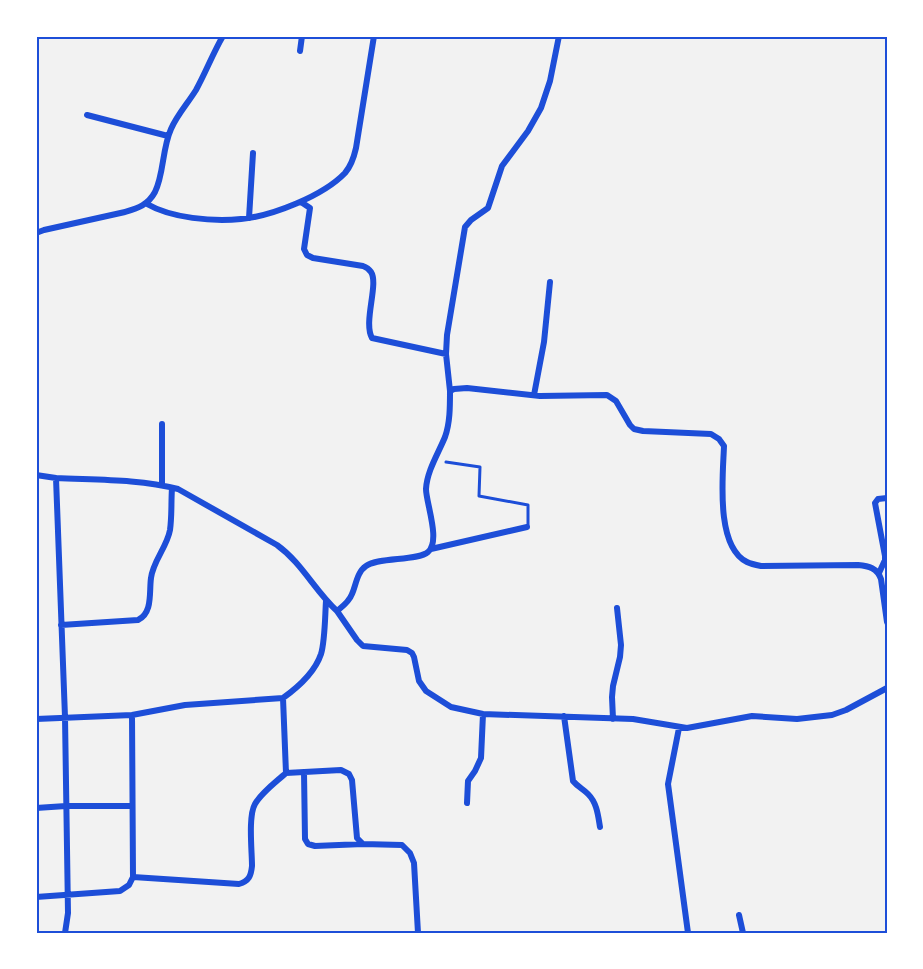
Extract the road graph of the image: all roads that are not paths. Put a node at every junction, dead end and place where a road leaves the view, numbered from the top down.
1 (223, 36) edge
2 (302, 36) edge
3 (374, 36) edge
4 (560, 36) edge
5 (300, 51) dead end
6 (87, 115) dead end
7 (168, 136) junction
8 (253, 153) dead end
9 (301, 201) junction
10 (147, 204) junction
11 (249, 218) junction
12 (36, 233) edge
13 (550, 282) dead end
14 (446, 354) junction
15 (450, 391) junction
16 (534, 395) junction
17 (162, 424) dead end
18 (446, 462) dead end
19 (36, 475) edge
20 (56, 478) junction
21 (162, 485) junction
22 (172, 488) junction
23 (887, 498) edge
24 (528, 527) joint
25 (430, 549) junction
26 (879, 573) junction
27 (326, 601) junction
28 (617, 608) dead end
29 (337, 611) junction
30 (887, 622) edge
31 (61, 625) junction
32 (887, 688) edge
33 (283, 698) junction
34 (132, 714) junction
35 (483, 714) junction
36 (564, 716) junction
37 (65, 717) junction
38 (36, 719) edge
39 (613, 719) junction
40 (679, 728) junction
41 (304, 772) junction
42 (286, 773) junction
43 (467, 803) dead end
44 (66, 806) junction
45 (132, 806) junction
46 (36, 808) edge
47 (600, 826) dead end
48 (363, 844) junction
49 (133, 877) junction
50 (67, 895) junction
51 (36, 897) edge
52 (739, 915) dead end
53 (65, 933) edge
54 (418, 933) edge
55 (688, 933) edge
56 (743, 933) edge

1 - 7 street
2 - 5 street
3 - 9 street
4 - 14 street
6 - 7 street
7 - 10 street
8 - 11 street
9 - 11 street
9 - 14 street
10 - 11 street
10 - 12 street
13 - 16 street
14 - 15 street
15 - 16 street
15 - 25 street
16 - 26 street
17 - 21 street
18 - 24 lane
19 - 20 street
20 - 21 street
20 - 31 street
21 - 22 street
22 - 27 street
22 - 31 street
23 - 26 street
24 - 25 street
25 - 29 street
26 - 30 street
27 - 29 street
27 - 33 street
28 - 39 street
29 - 35 street
31 - 37 street
32 - 40 street
33 - 34 street
33 - 42 street
34 - 37 street
34 - 45 street
35 - 36 street
35 - 43 street
36 - 39 street
36 - 47 street
37 - 38 street
37 - 44 street
39 - 40 street
40 - 55 street
41 - 42 street
41 - 48 street
41 - 48 street
42 - 49 street
44 - 45 street
44 - 46 street
44 - 50 street
45 - 49 street
48 - 54 street
49 - 50 street
50 - 51 street
50 - 53 street
52 - 56 street

